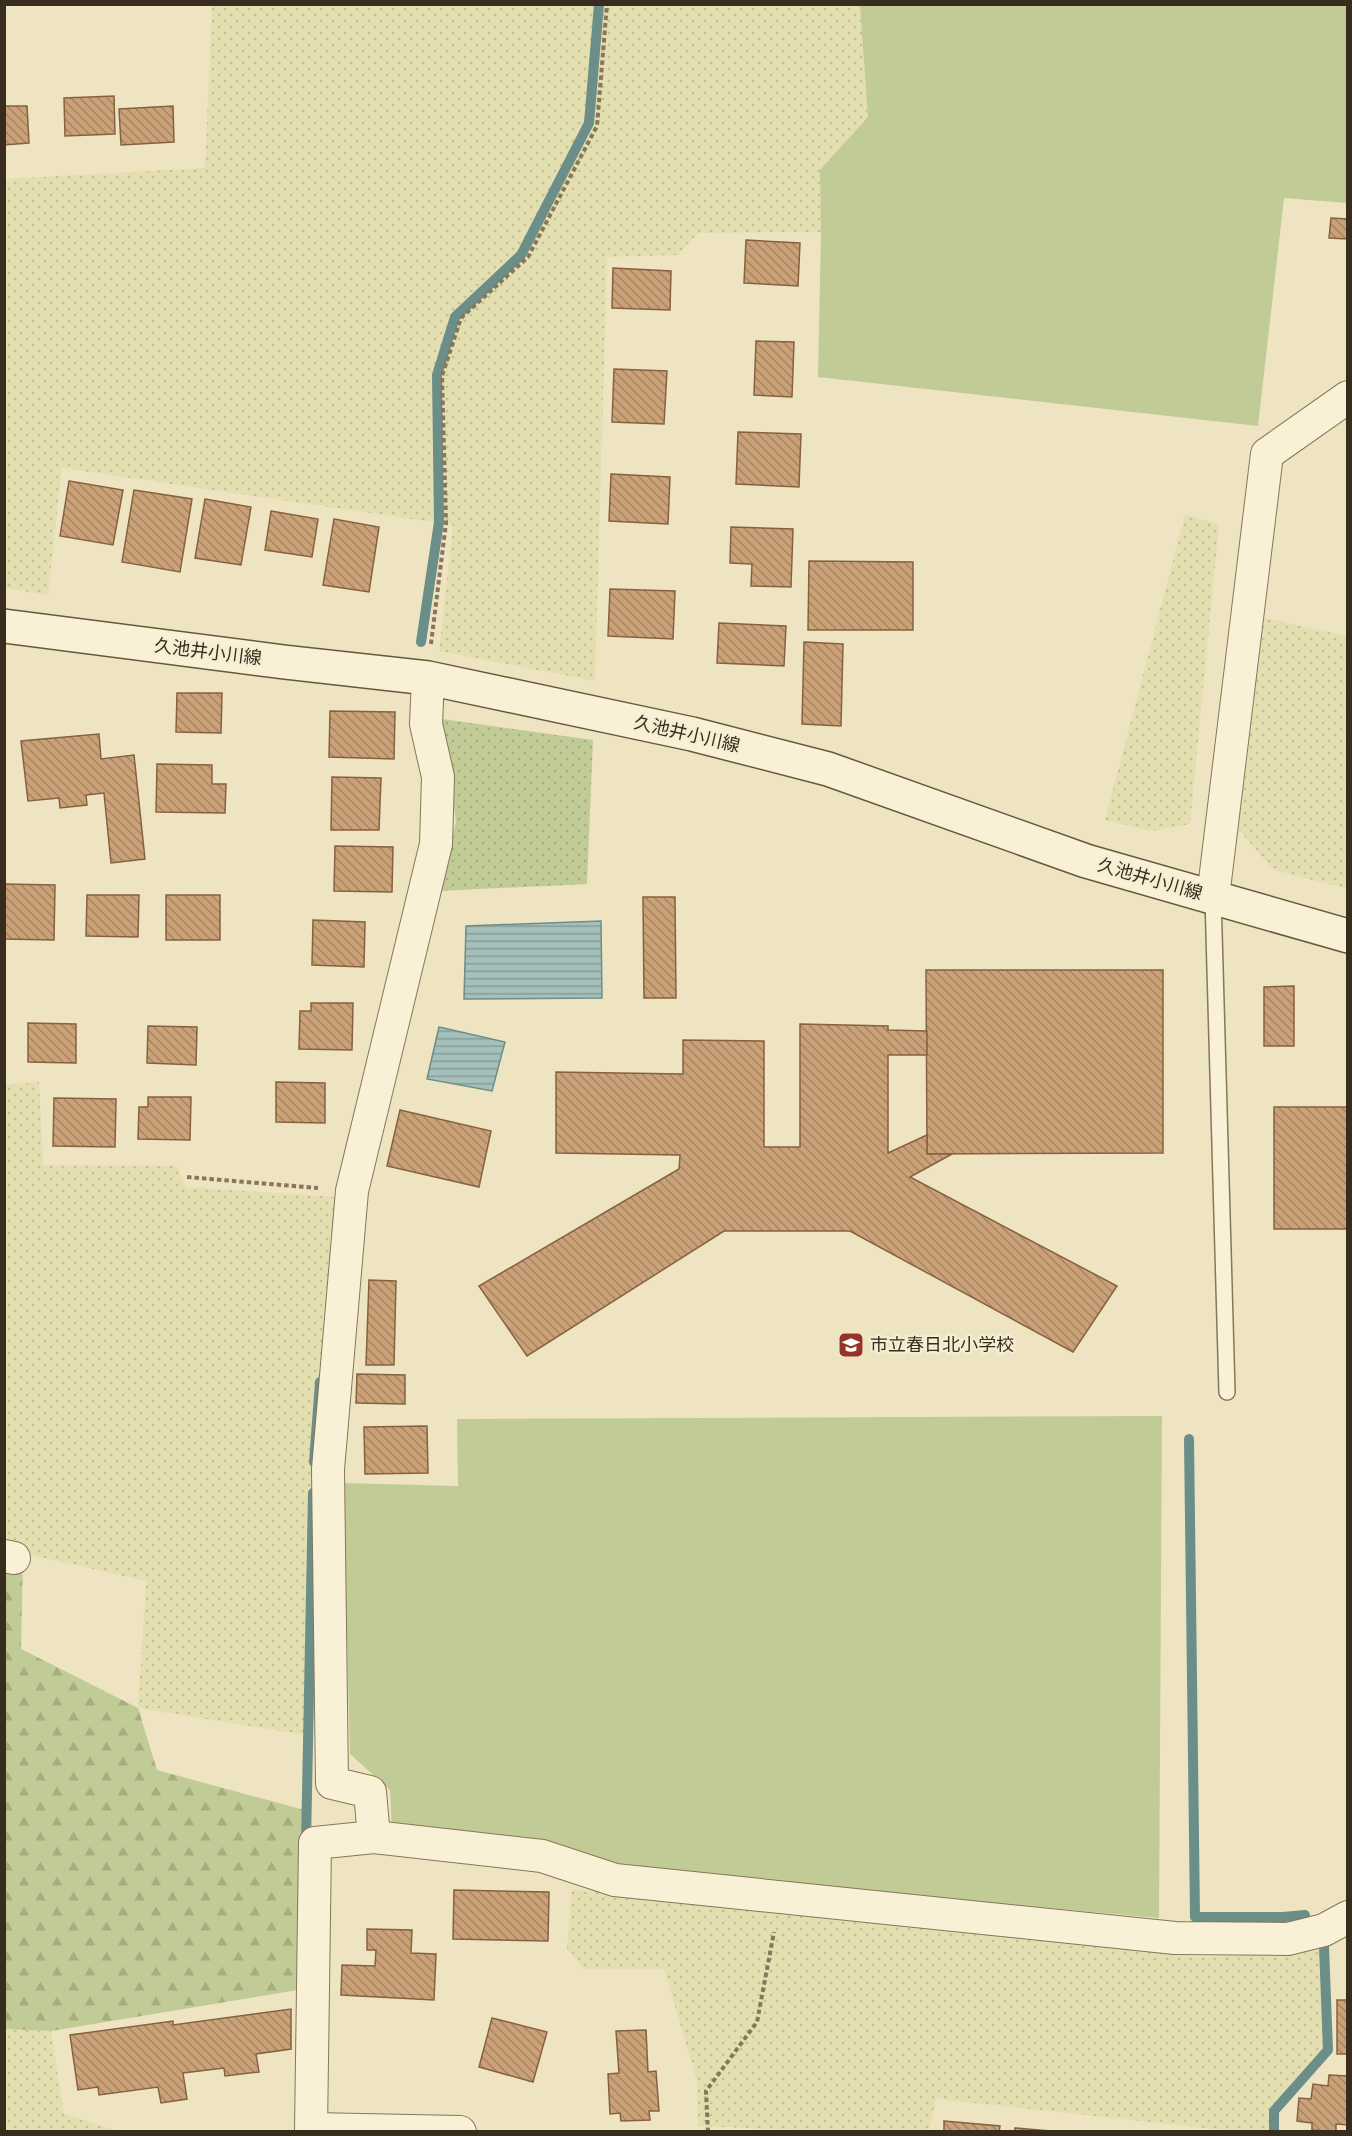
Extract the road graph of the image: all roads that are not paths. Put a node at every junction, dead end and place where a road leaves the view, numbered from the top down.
1 (1347, 397) edge
2 (4, 626) edge
3 (428, 678) junction
4 (1213, 897) junction
5 (1347, 936) edge
6 (1227, 1392) dead end
7 (374, 1837) junction
8 (1347, 1917) edge
9 (312, 2130) edge
10 (460, 2132) edge

1 - 4 street
2 - 3 street, 久池井小川線
3 - 4 street, 久池井小川線
3 - 7 street
4 - 5 street, 久池井小川線
4 - 6 lane
7 - 8 street
7 - 9 street
9 - 10 street

